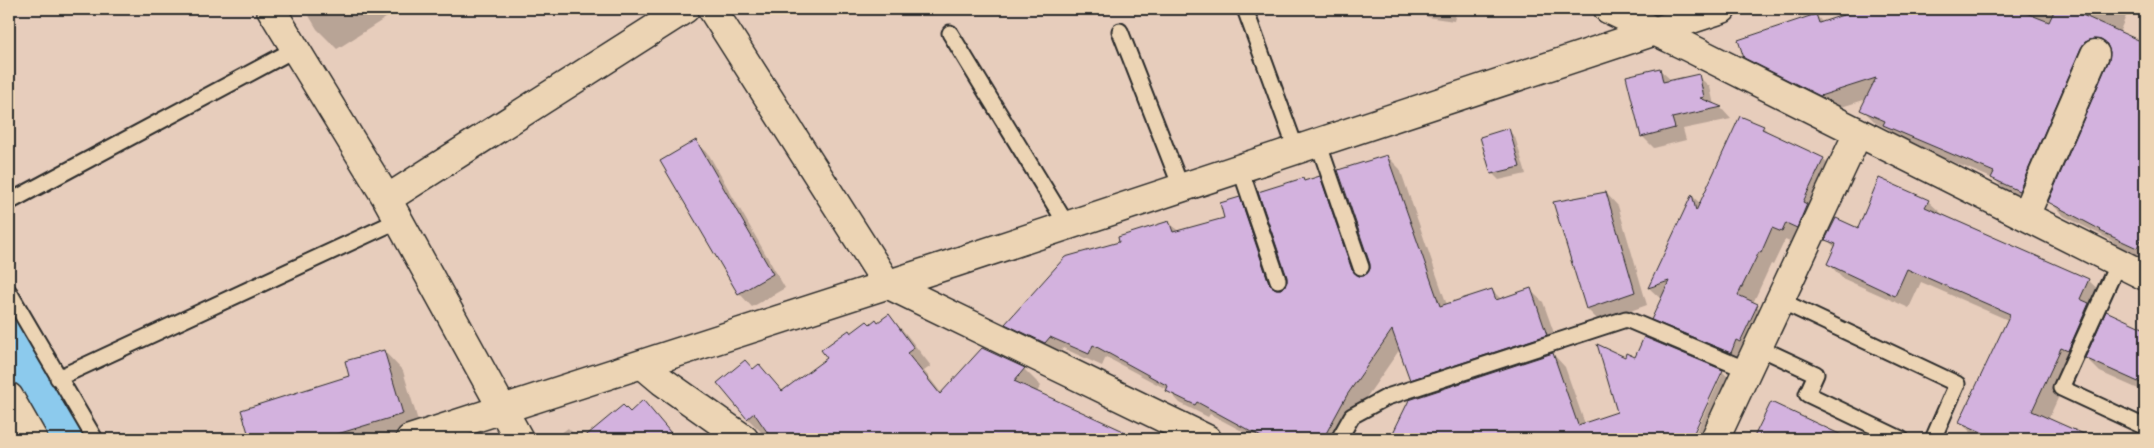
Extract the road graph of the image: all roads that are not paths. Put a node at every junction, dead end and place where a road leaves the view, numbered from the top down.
1 (271, 9) edge
2 (685, 9) edge
3 (712, 9) edge
4 (1245, 9) edge
5 (1608, 9) edge
6 (1722, 9) edge
7 (1120, 31) dead end
8 (1654, 31) junction
9 (950, 33) dead end
10 (295, 50) junction
11 (2095, 54) dead end
12 (1858, 133) junction
13 (1307, 145) junction
14 (1240, 168) junction
15 (1181, 187) junction
16 (9, 202) edge
17 (393, 209) junction
18 (2025, 216) junction
19 (1066, 225) junction
20 (1361, 267) dead end
21 (2136, 267) edge
22 (1278, 280) dead end
23 (887, 284) junction
24 (9, 292) edge
25 (1779, 300) junction
26 (1752, 359) junction
27 (643, 365) junction
28 (58, 378) junction
29 (9, 397) edge
30 (502, 410) junction
31 (2145, 427) edge
32 (33, 439) edge
33 (95, 439) edge
34 (410, 439) edge
35 (519, 439) edge
36 (744, 439) edge
37 (1207, 439) edge
38 (1339, 439) edge
39 (1715, 439) edge
40 (1900, 439) edge
41 (1933, 439) edge

1 - 10 street
2 - 17 street
3 - 23 street
4 - 13 lane
5 - 8 street
6 - 8 street
7 - 15 lane
8 - 12 street
8 - 13 street
9 - 19 lane
10 - 16 lane
10 - 17 street
11 - 18 street
12 - 18 street
12 - 25 street
13 - 14 street
13 - 20 lane
14 - 15 street
14 - 22 lane
15 - 19 street
17 - 28 lane
17 - 30 street
18 - 21 street
19 - 23 street
21 - 31 lane
23 - 27 street
23 - 37 street
24 - 28 lane
25 - 26 street
25 - 41 lane
26 - 38 lane
26 - 39 street
26 - 40 lane
27 - 30 street
27 - 36 street
28 - 33 lane
29 - 32 street
30 - 34 street
30 - 35 street

